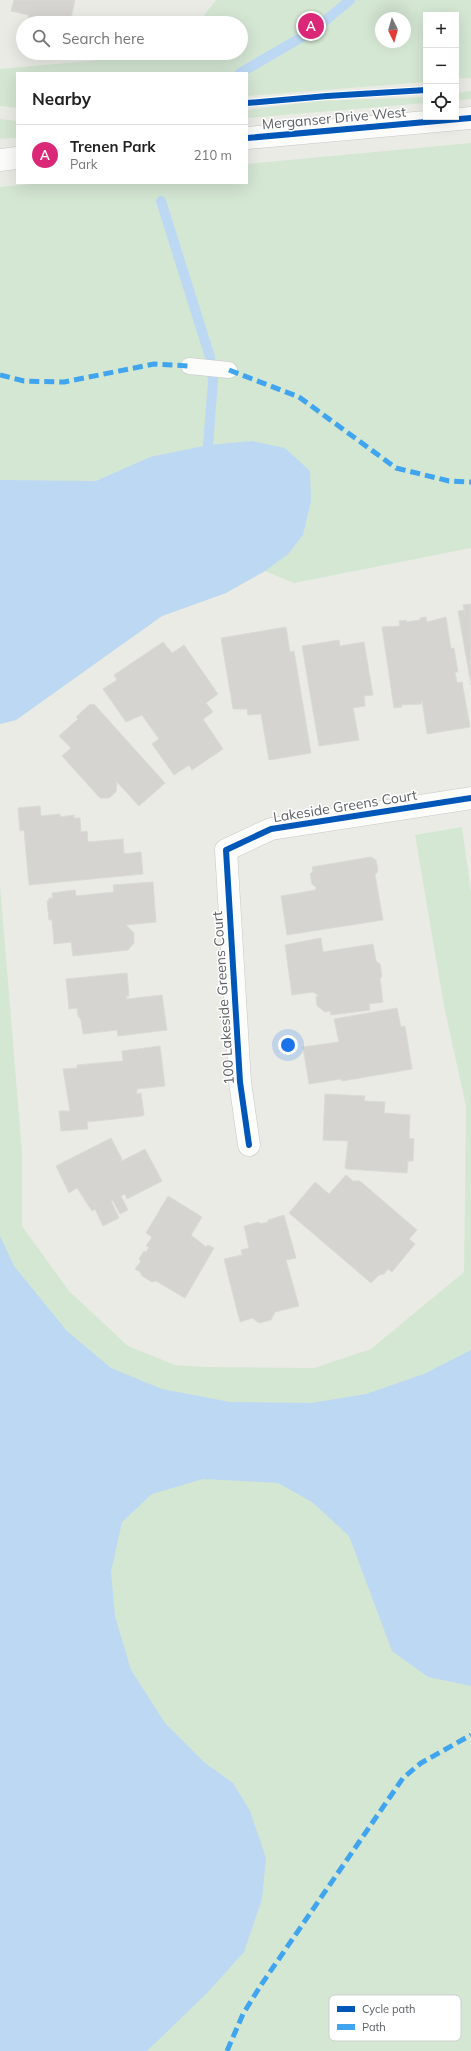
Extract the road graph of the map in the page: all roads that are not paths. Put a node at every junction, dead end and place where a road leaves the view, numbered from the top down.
1 (471, 118) edge
2 (248, 138) edge
3 (16, 158) edge
4 (0, 160) edge
5 (189, 366) dead end
6 (229, 370) dead end
7 (471, 798) edge
8 (226, 850) joint
9 (249, 1145) dead end

1 - 2 street, Merganser Drive West
3 - 4 street
5 - 6 lane
7 - 8 street, Lakeside Greens Court
8 - 9 street, 100 Lakeside Greens Court

